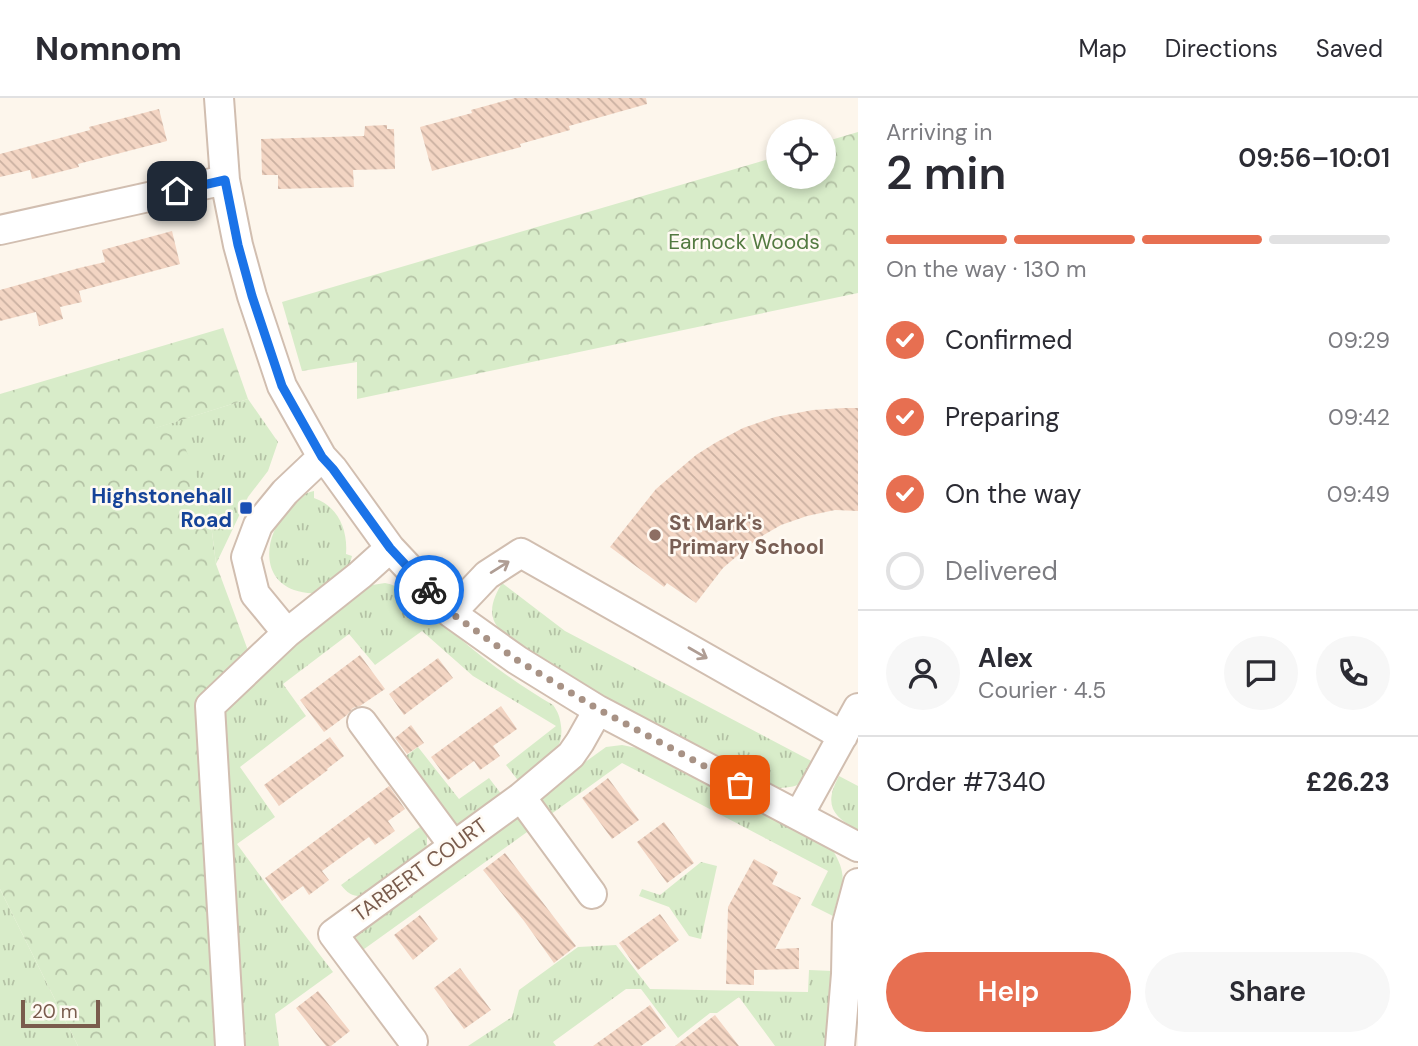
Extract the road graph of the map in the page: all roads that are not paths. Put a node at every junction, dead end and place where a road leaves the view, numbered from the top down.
1 (219, 98) edge
2 (225, 180) junction
3 (0, 230) edge
4 (322, 457) junction
5 (390, 548) junction
6 (451, 613) junction
7 (287, 633) junction
8 (858, 708) edge
9 (598, 709) junction
10 (362, 722) dead end
11 (843, 736) junction
12 (521, 797) junction
13 (799, 815) junction
14 (453, 845) junction
15 (858, 847) edge
16 (858, 883) edge
17 (592, 894) dead end
18 (413, 1041) dead end
19 (230, 1046) edge
20 (841, 1046) edge

1 - 2 street
2 - 3 street
2 - 4 street
4 - 5 street
4 - 7 street
5 - 6 street
5 - 7 street
6 - 9 street
6 -> 11 street
7 - 19 street
8 - 11 street
9 - 12 street, TARBERT COURT
9 - 13 street
10 - 14 street
11 - 13 street
12 - 14 street, TARBERT COURT
12 - 17 street
13 - 15 street
14 - 18 street, TARBERT COURT
16 - 20 street

